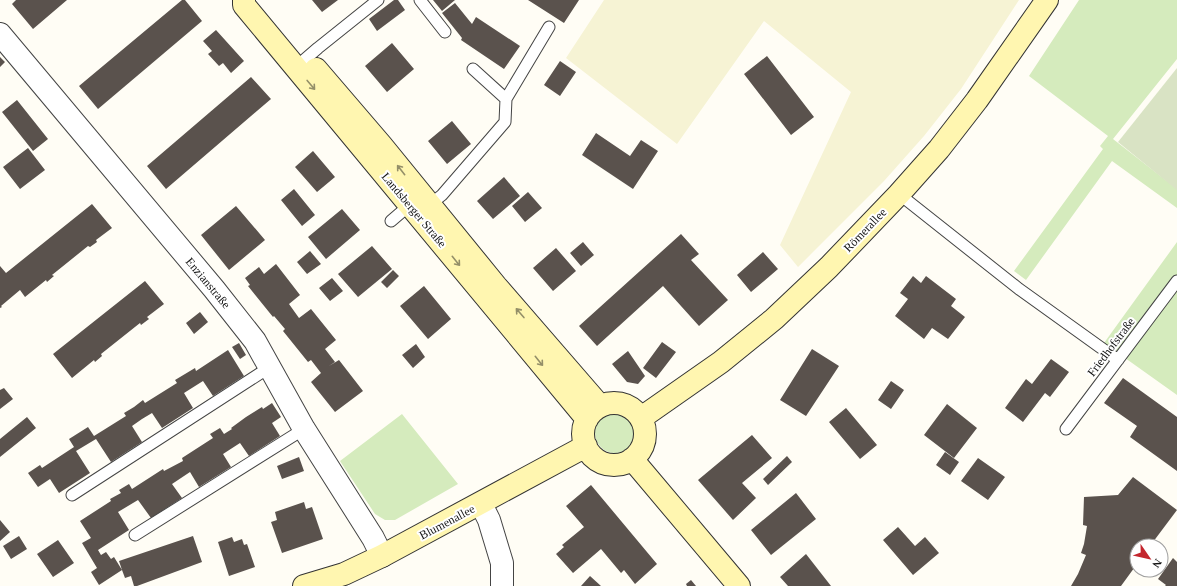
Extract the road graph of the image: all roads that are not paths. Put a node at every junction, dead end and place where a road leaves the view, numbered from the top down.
1 (244, 0) edge
2 (257, 0) edge
3 (378, 0) edge
4 (420, 0) edge
5 (1047, 0) edge
6 (549, 28) dead end
7 (445, 32) dead end
8 (0, 34) edge
9 (302, 62) junction
10 (473, 69) dead end
11 (506, 99) junction
12 (900, 194) junction
13 (420, 205) junction
14 (391, 221) dead end
15 (1177, 281) edge
16 (1118, 360) junction
17 (270, 367) junction
18 (593, 413) junction
19 (641, 418) junction
20 (304, 429) junction
21 (1066, 429) dead end
22 (586, 446) junction
23 (632, 459) junction
24 (72, 495) dead end
25 (481, 504) junction
26 (135, 535) dead end
27 (382, 556) junction
28 (304, 586) edge
29 (502, 586) edge
30 (739, 586) edge

1 - 9 street, Landsberger Straße
2 - 9 street, Landsberger Straße
3 - 9 lane
4 - 7 lane
5 - 12 street, Römerallee
6 - 11 lane
8 - 17 street, Enzianstraße
9 - 13 street, Landsberger Straße
10 - 11 lane
11 - 13 lane
12 - 16 lane
12 - 19 street, Römerallee
13 - 14 lane
13 - 18 street, Landsberger Straße
15 - 16 lane, Friedhofstraße
16 - 21 lane, Friedhofstraße
17 - 20 street, Enzianstraße
17 - 24 lane
18 - 19 street
18 - 22 street
19 - 23 street
20 - 26 lane
20 - 27 street, Enzianstraße
22 - 23 street
22 - 25 street, Blumenallee
23 - 30 street
25 - 27 street, Blumenallee
25 - 29 street
27 - 28 street, Blumenallee

